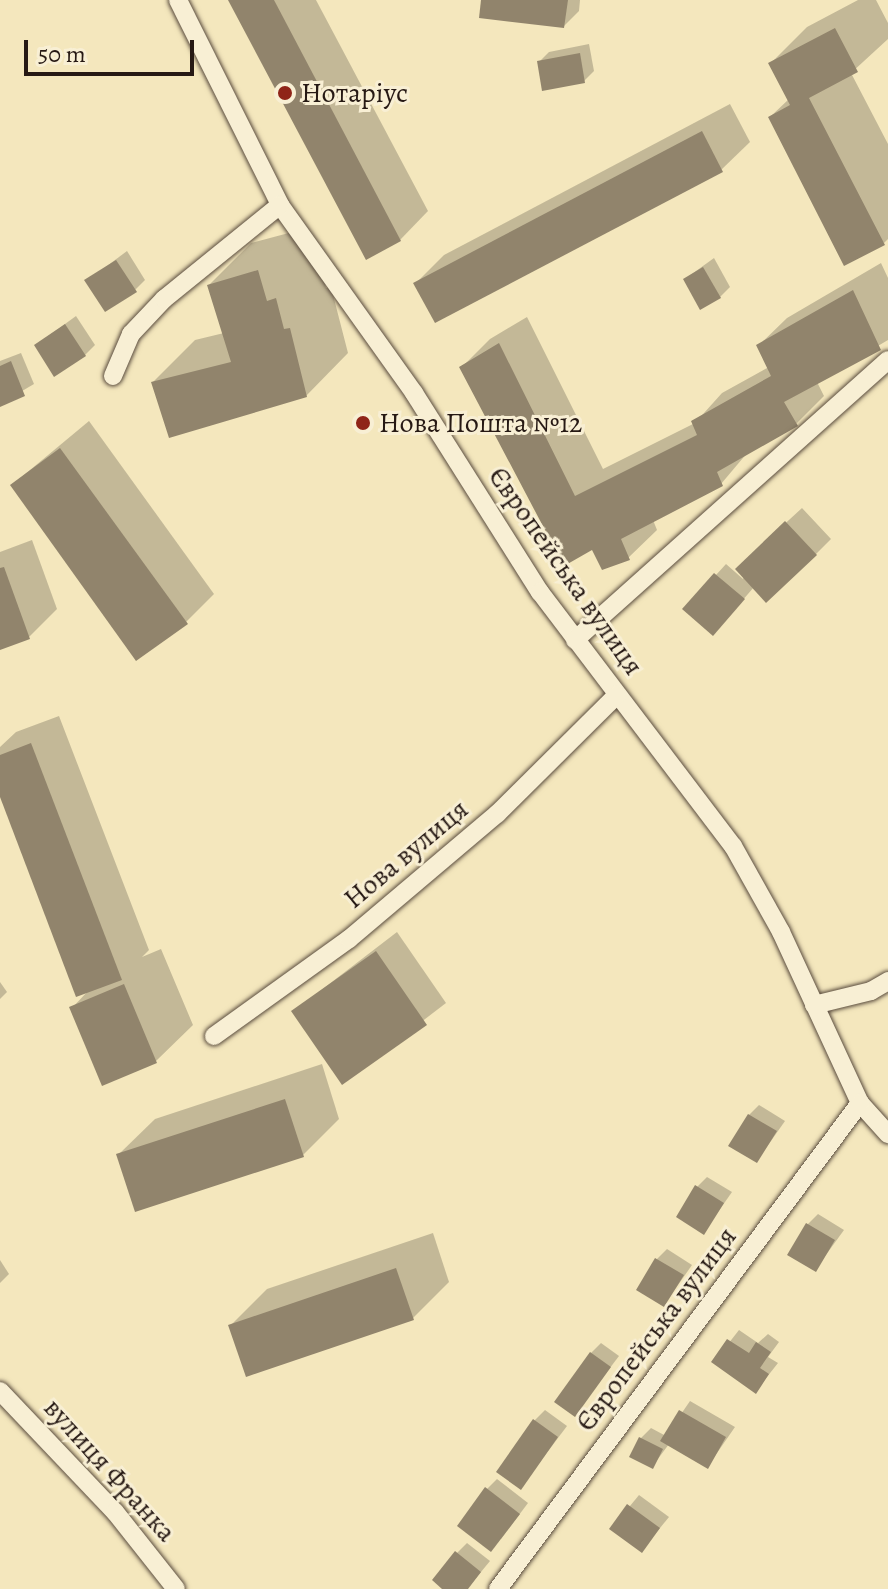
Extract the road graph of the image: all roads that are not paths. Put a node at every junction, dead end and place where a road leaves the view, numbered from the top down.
1 (178, 0) edge
2 (280, 205) junction
3 (888, 360) edge
4 (113, 376) dead end
5 (575, 640) junction
6 (617, 695) junction
7 (888, 981) edge
8 (814, 1005) junction
9 (214, 1036) dead end
10 (860, 1103) junction
11 (888, 1134) edge
12 (0, 1391) edge
13 (176, 1589) edge
14 (498, 1589) edge

1 - 2 street, Європейська вулиця
2 - 4 street
2 - 5 street, Європейська вулиця
3 - 5 street
5 - 6 street, Європейська вулиця
6 - 8 street, Європейська вулиця
6 - 9 street, Нова вулиця
7 - 8 street
8 - 10 street, Європейська вулиця
10 - 11 street, Європейська вулиця
10 - 14 street, Європейська вулиця
12 - 13 street, вулиця Франка

